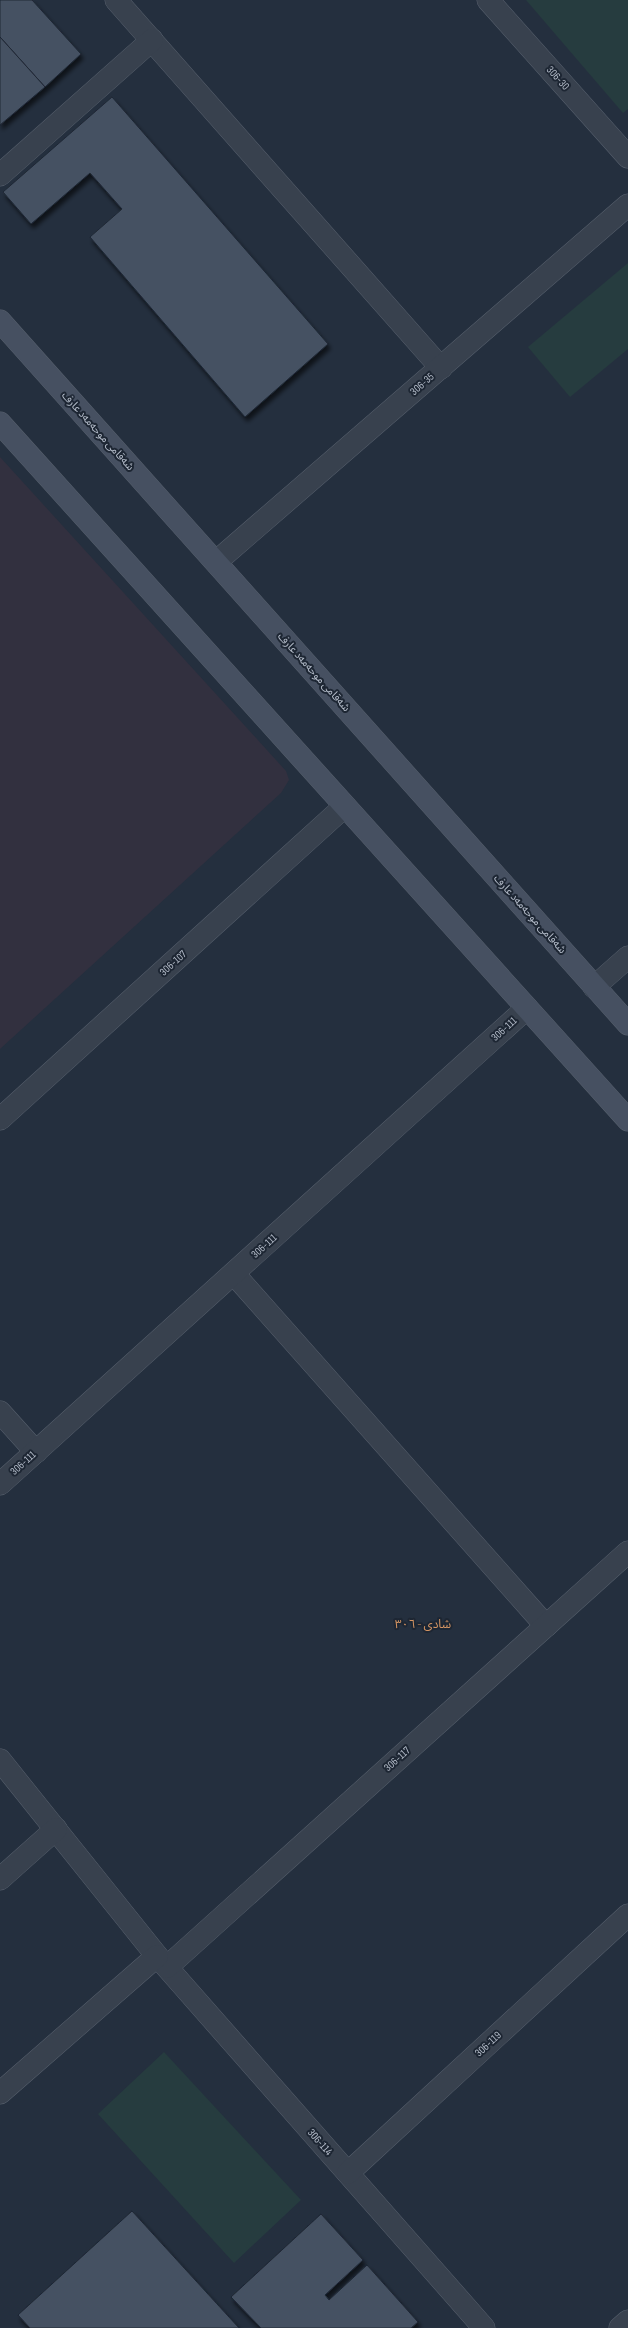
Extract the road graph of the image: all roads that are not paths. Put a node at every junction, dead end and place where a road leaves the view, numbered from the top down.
1 (116, 0) edge
2 (488, 0) edge
3 (152, 40) junction
4 (628, 157) edge
5 (0, 176) edge
6 (628, 204) edge
7 (0, 321) edge
8 (441, 368) junction
9 (0, 423) edge
10 (216, 562) junction
11 (345, 806) junction
12 (628, 957) edge
13 (594, 986) junction
14 (527, 1008) junction
15 (628, 1024) edge
16 (0, 1119) edge
17 (628, 1120) edge
18 (234, 1274) junction
19 (0, 1412) edge
20 (36, 1452) junction
21 (0, 1484) edge
22 (628, 1552) edge
23 (546, 1626) junction
24 (0, 1760) edge
25 (56, 1829) junction
26 (0, 1879) edge
27 (628, 1915) edge
28 (162, 1961) junction
29 (0, 2093) edge
30 (348, 2173) junction
31 (628, 2321) edge
32 (484, 2328) edge
33 (620, 2328) edge

1 - 3 street
2 - 4 street, 306-30
3 - 5 street
3 - 8 street
6 - 8 street, 306-35
7 - 10 street, شەقامی موحەمەد عارف
8 - 10 street, 306-35
9 - 11 street
10 - 13 street, شەقامی موحەمەد عارف
11 - 14 street
11 - 16 street, 306-107
12 - 13 street
13 - 15 street, شەقامی موحەمەد عارف
14 - 17 street
14 - 18 street, 306-111
18 - 20 street, 306-111
18 - 23 street
19 - 20 street
20 - 21 street, 306-111
22 - 23 street, 306-117
23 - 28 street, 306-117
24 - 25 street, 306-114
25 - 26 street
25 - 28 street, 306-114
27 - 30 street, 306-119
28 - 29 street, 306-117
28 - 30 street, 306-114
30 - 32 street, 306-114
31 - 33 street

